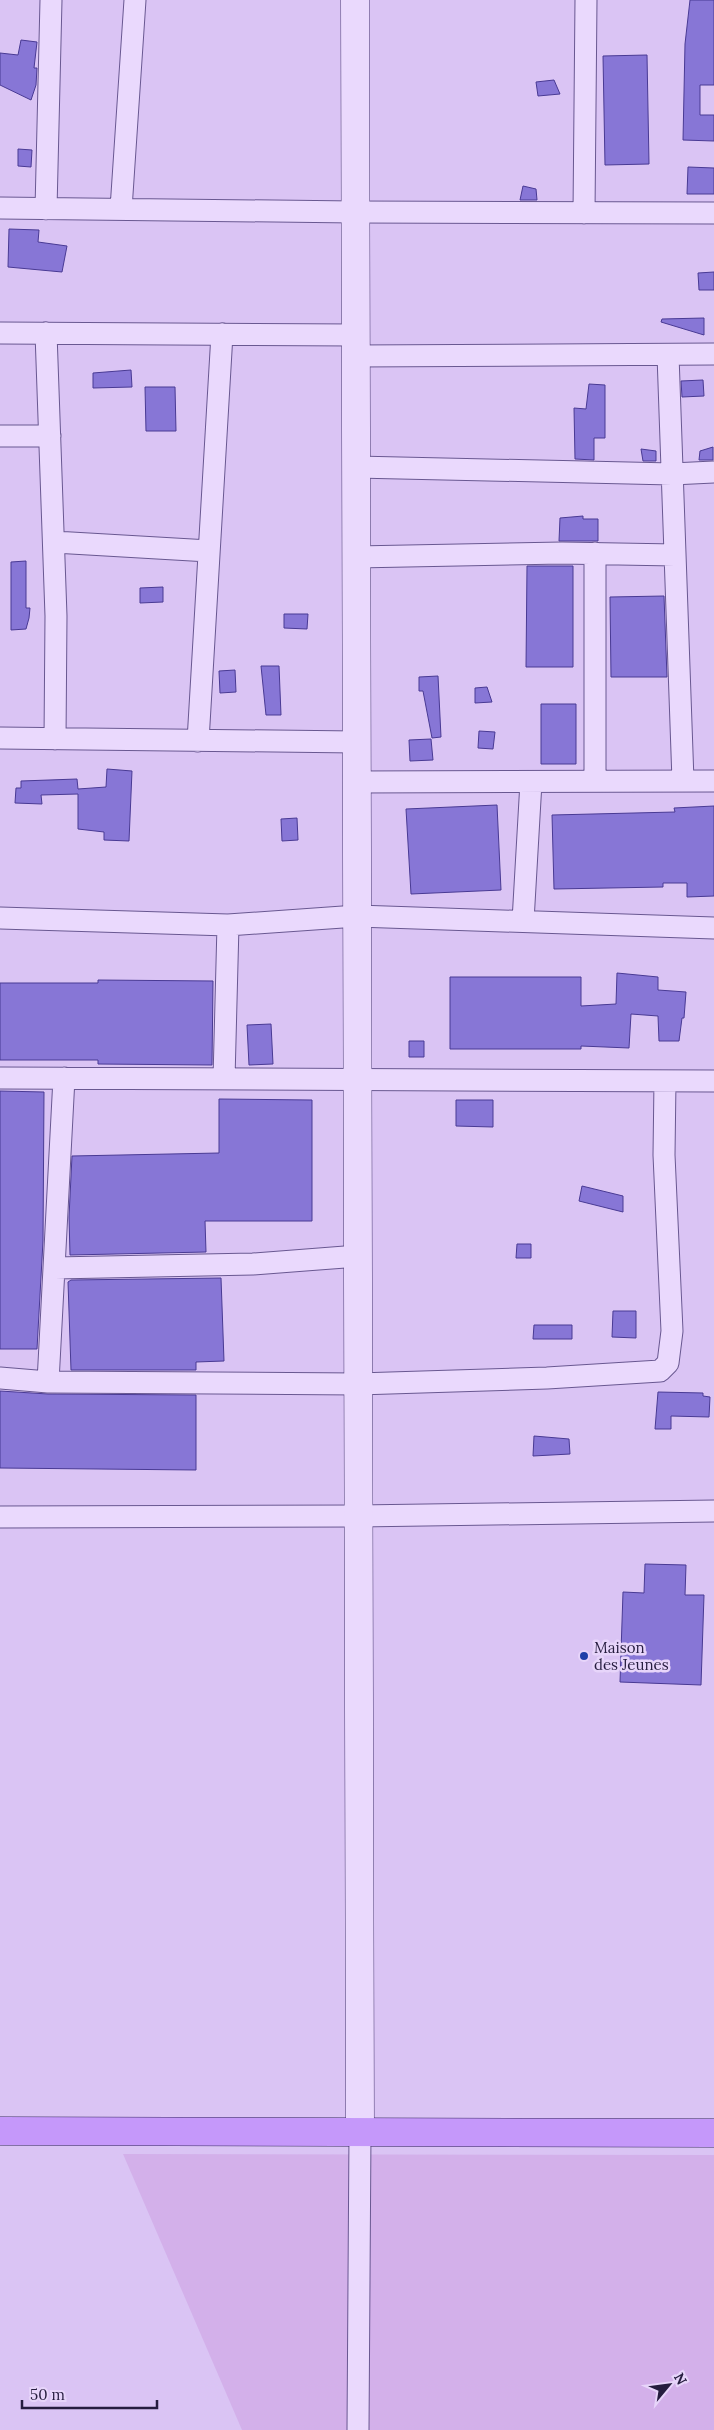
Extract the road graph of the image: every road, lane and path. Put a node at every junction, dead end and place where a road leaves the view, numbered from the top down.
1 (51, 0) edge
2 (135, 0) edge
3 (355, 0) edge
4 (586, 0) edge
5 (0, 208) edge
6 (46, 208) junction
7 (121, 209) junction
8 (355, 212) junction
9 (584, 213) junction
10 (714, 213) edge
11 (0, 333) edge
12 (46, 333) junction
13 (222, 334) junction
14 (355, 346) junction
15 (714, 354) edge
16 (668, 355) junction
17 (0, 436) edge
18 (50, 436) junction
19 (356, 467) junction
20 (714, 472) edge
21 (672, 474) junction
22 (54, 542) junction
23 (209, 551) junction
24 (595, 553) junction
25 (675, 555) junction
26 (356, 557) junction
27 (0, 738) edge
28 (55, 739) junction
29 (198, 740) junction
30 (356, 742) junction
31 (595, 781) junction
32 (683, 781) junction
33 (714, 781) edge
34 (356, 782) junction
35 (531, 782) junction
36 (357, 916) junction
37 (0, 918) edge
38 (523, 921) junction
39 (228, 925) junction
40 (714, 928) edge
41 (0, 1078) edge
42 (64, 1078) junction
43 (224, 1079) junction
44 (357, 1080) junction
45 (665, 1081) junction
46 (714, 1081) edge
47 (358, 1256) junction
48 (55, 1268) junction
49 (0, 1378) edge
50 (48, 1382) junction
51 (358, 1384) junction
52 (714, 1511) edge
53 (358, 1516) junction
54 (0, 1517) edge
55 (0, 2132) edge
56 (360, 2132) junction
57 (714, 2133) edge
58 (358, 2430) edge

1 - 6 street
2 - 7 street
3 - 8 street
4 - 9 street
5 - 6 street
6 - 7 street
7 - 8 street
8 - 9 street
8 - 14 street
9 - 10 street
11 - 12 street
12 - 13 street
12 - 18 street
13 - 14 street
13 - 23 street
14 - 16 street
14 - 19 street
15 - 16 street
16 - 21 street
17 - 18 street
18 - 22 street
19 - 21 street
19 - 26 street
20 - 21 street
21 - 25 street
22 - 23 street
22 - 28 street
23 - 29 street
24 - 25 street
24 - 26 street
24 - 31 street
25 - 32 street
26 - 30 street
27 - 28 street
28 - 29 street
29 - 30 street
30 - 34 street
31 - 32 street
31 - 35 street
32 - 33 street
34 - 35 street
34 - 36 street
35 - 38 street
36 - 38 street
36 - 39 street
36 - 44 street
37 - 39 street
38 - 40 street
39 - 43 street
41 - 42 street
42 - 43 street
42 - 48 street
43 - 44 street
44 - 45 street
44 - 47 street
45 - 46 street
45 - 51 street
47 - 48 street
47 - 51 street
48 - 50 street
49 - 50 street
50 - 51 street
51 - 53 street
52 - 53 street
53 - 54 street
53 - 56 street
55 - 56 main road
56 - 57 main road
56 - 58 street

